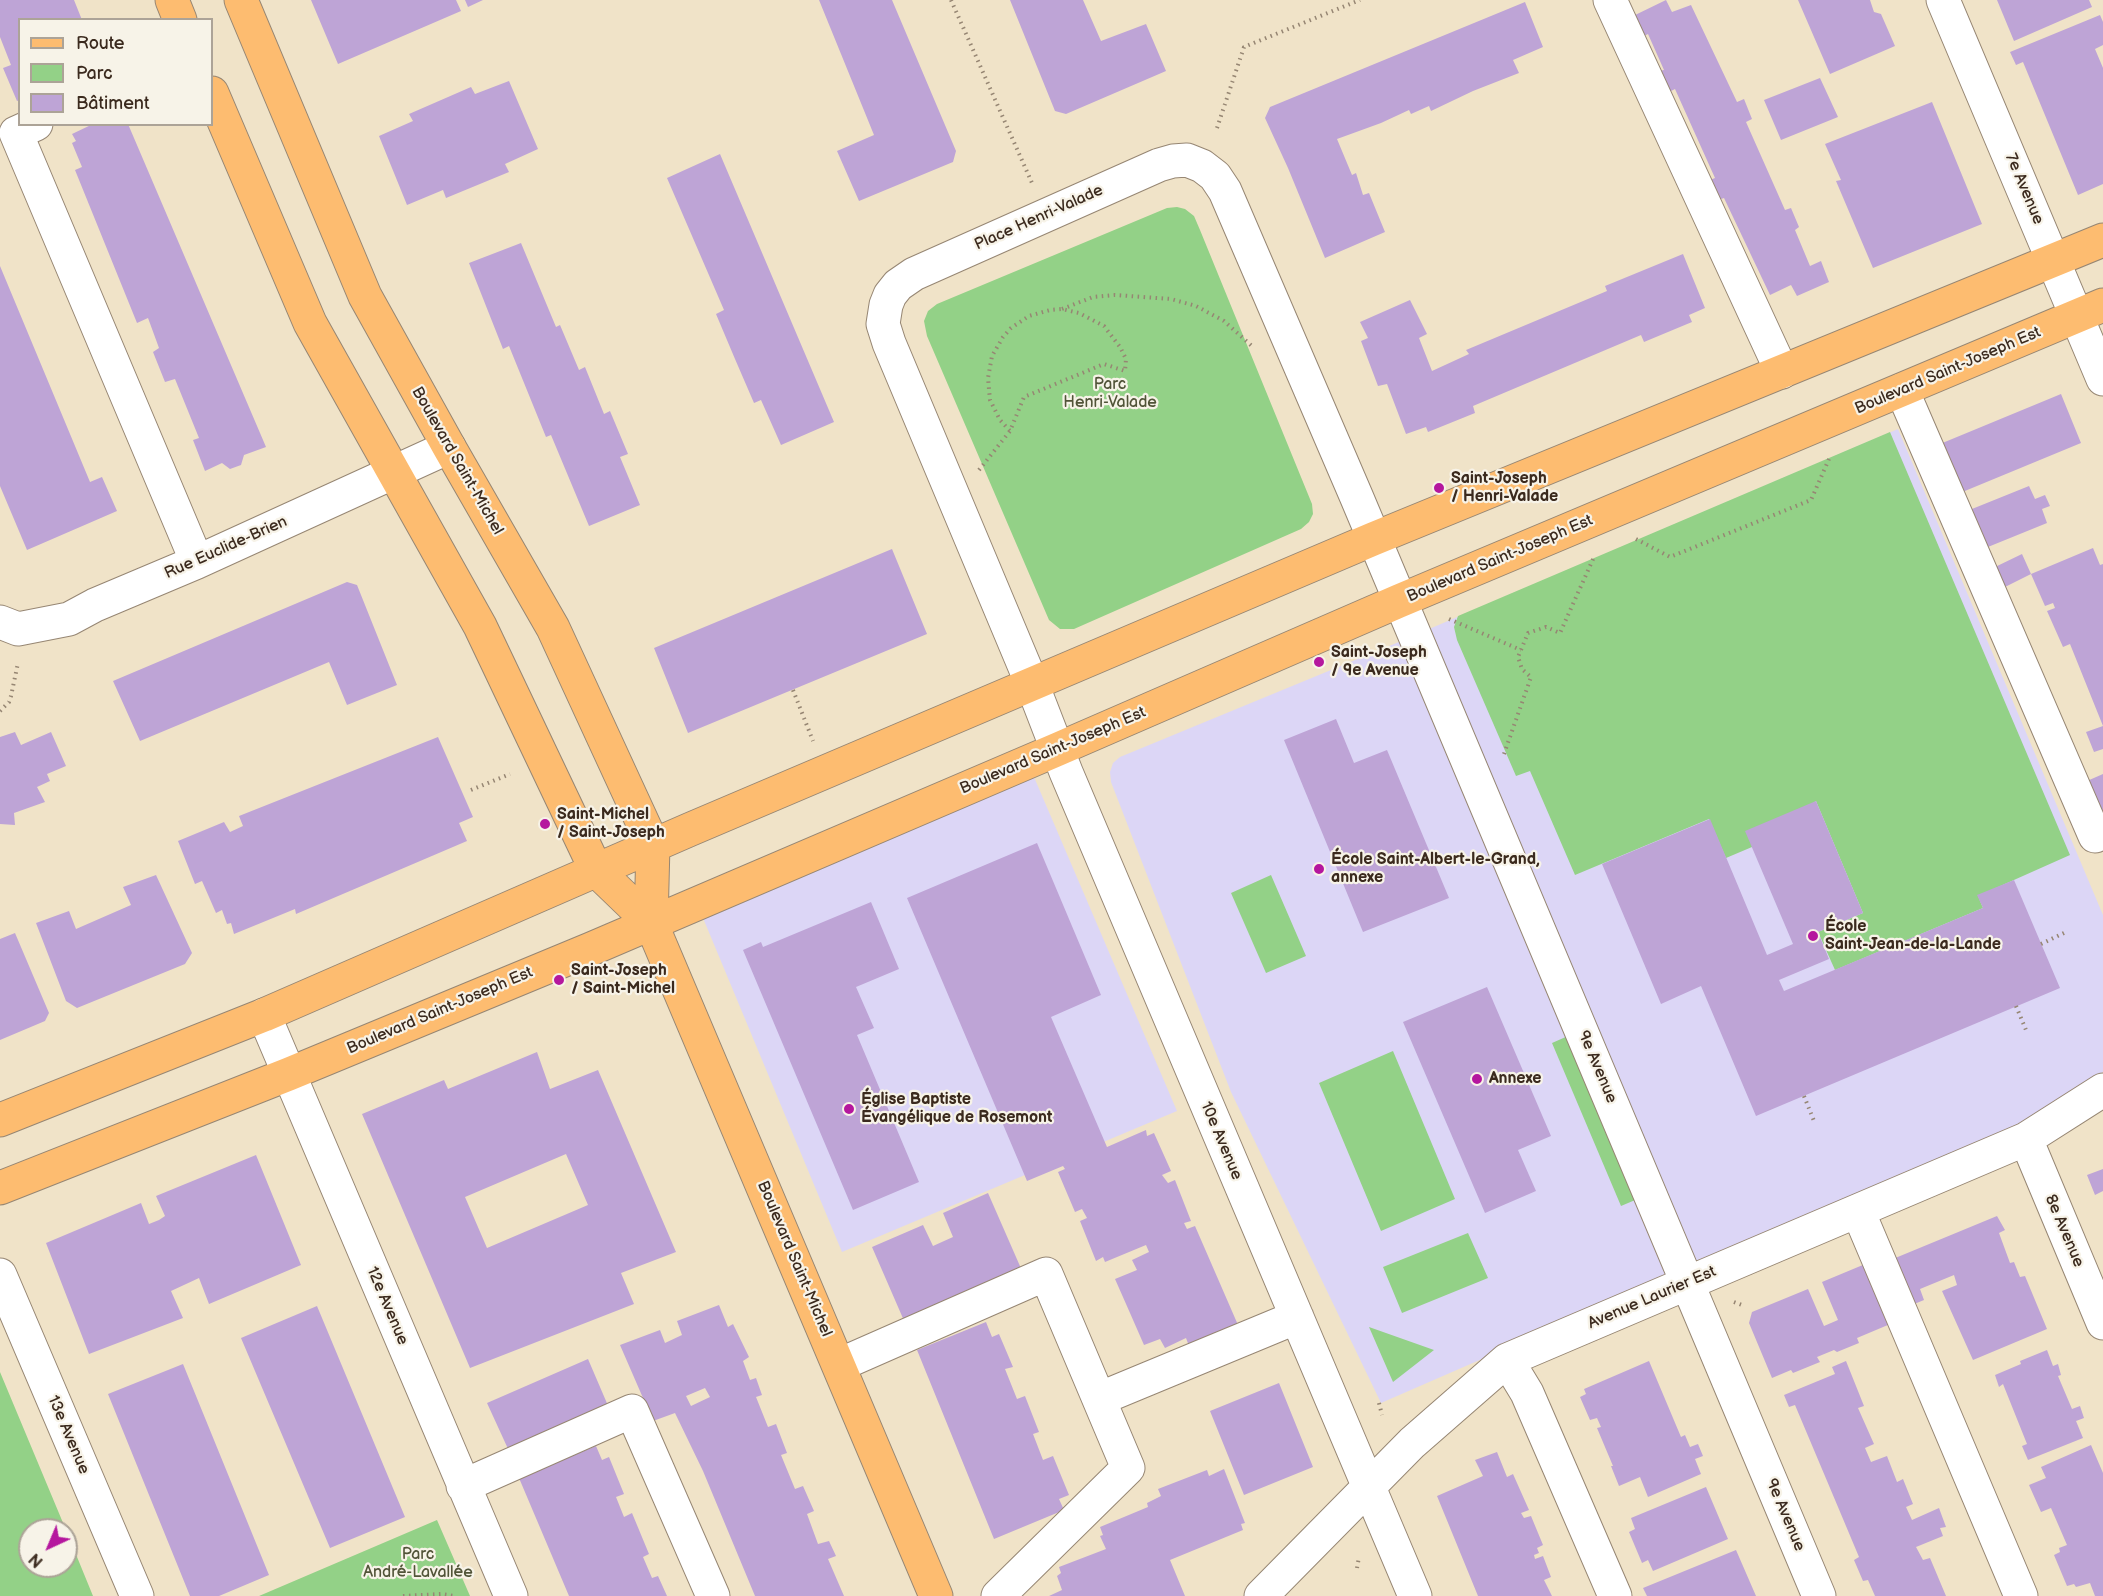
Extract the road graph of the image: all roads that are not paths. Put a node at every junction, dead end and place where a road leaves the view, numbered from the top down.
1 (172, 0) edge
2 (241, 0) edge
3 (1610, 0) edge
4 (1943, 0) edge
5 (179, 18) edge
6 (213, 95) edge
7 (32, 126) edge
8 (2103, 240) edge
9 (2053, 261) junction
10 (2090, 310) edge
11 (1782, 372) junction
12 (2103, 379) edge
13 (1902, 390) junction
14 (449, 447) junction
15 (393, 473) junction
16 (1373, 539) junction
17 (197, 562) junction
18 (1399, 601) junction
19 (0, 622) edge
20 (1032, 684) junction
21 (1056, 750) junction
22 (2103, 833) edge
23 (653, 845) junction
24 (596, 870) junction
25 (651, 923) junction
26 (264, 1015) junction
27 (289, 1074) junction
28 (2103, 1090) edge
29 (0, 1120) edge
30 (2026, 1139) junction
31 (0, 1188) edge
32 (1857, 1211) junction
33 (0, 1275) edge
34 (1688, 1283) junction
35 (1297, 1317) junction
36 (2103, 1323) edge
37 (1507, 1360) junction
38 (839, 1365) junction
39 (1099, 1399) junction
40 (464, 1486) junction
41 (1369, 1487) junction
42 (137, 1596) edge
43 (511, 1596) edge
44 (713, 1596) edge
45 (936, 1596) edge
46 (998, 1596) edge
47 (1261, 1596) edge
48 (1415, 1596) edge
49 (1615, 1596) edge
50 (1819, 1596) edge
51 (2020, 1596) edge

1 - 5 main road
2 - 14 main road, Boulevard Saint-Michel
3 - 11 street
4 - 9 street, 7e Avenue
6 - 15 main road, Boulevard Saint-Michel
7 - 17 street
8 - 9 main road
9 - 10 street, 7e Avenue
9 - 11 main road
10 - 12 street, 7e Avenue
10 - 13 main road, Boulevard Saint-Joseph Est
11 - 16 main road
13 - 18 main road, Boulevard Saint-Joseph Est
13 - 22 street
14 - 15 street, Rue Euclide-Brien
14 - 23 main road, Boulevard Saint-Michel
15 - 17 street, Rue Euclide-Brien
15 - 24 main road, Boulevard Saint-Michel
16 - 18 street, 9e Avenue
16 - 20 main road
16 - 20 street, Place Henri-Valade
17 - 19 street, Rue Euclide-Brien
18 - 21 main road, Boulevard Saint-Joseph Est
18 - 34 street, 9e Avenue
20 - 21 street, 10e Avenue
20 - 23 main road
21 - 25 main road, Boulevard Saint-Joseph Est
21 - 35 street, 10e Avenue
23 - 24 main road
23 - 25 main road, Boulevard Saint-Michel
24 - 25 main road, Boulevard Saint-Michel
24 - 26 main road
25 - 27 main road, Boulevard Saint-Joseph Est
25 - 38 main road, Boulevard Saint-Michel
26 - 27 street, 12e Avenue
26 - 29 main road
27 - 31 main road, Boulevard Saint-Joseph Est
27 - 40 street, 12e Avenue
28 - 30 street, Avenue Laurier Est
30 - 32 street, Avenue Laurier Est
30 - 36 street, 8e Avenue
32 - 34 street, Avenue Laurier Est
32 - 51 street
33 - 42 street, 13e Avenue
34 - 37 street, Avenue Laurier Est
34 - 50 street, 9e Avenue
35 - 39 street
35 - 41 street, 10e Avenue
37 - 41 street, Avenue Laurier Est
37 - 49 street
38 - 39 street
38 - 45 main road, Boulevard Saint-Michel
39 - 46 street
40 - 43 street, 12e Avenue
40 - 44 street
41 - 47 street, Avenue Laurier Est
41 - 48 street, 10e Avenue

